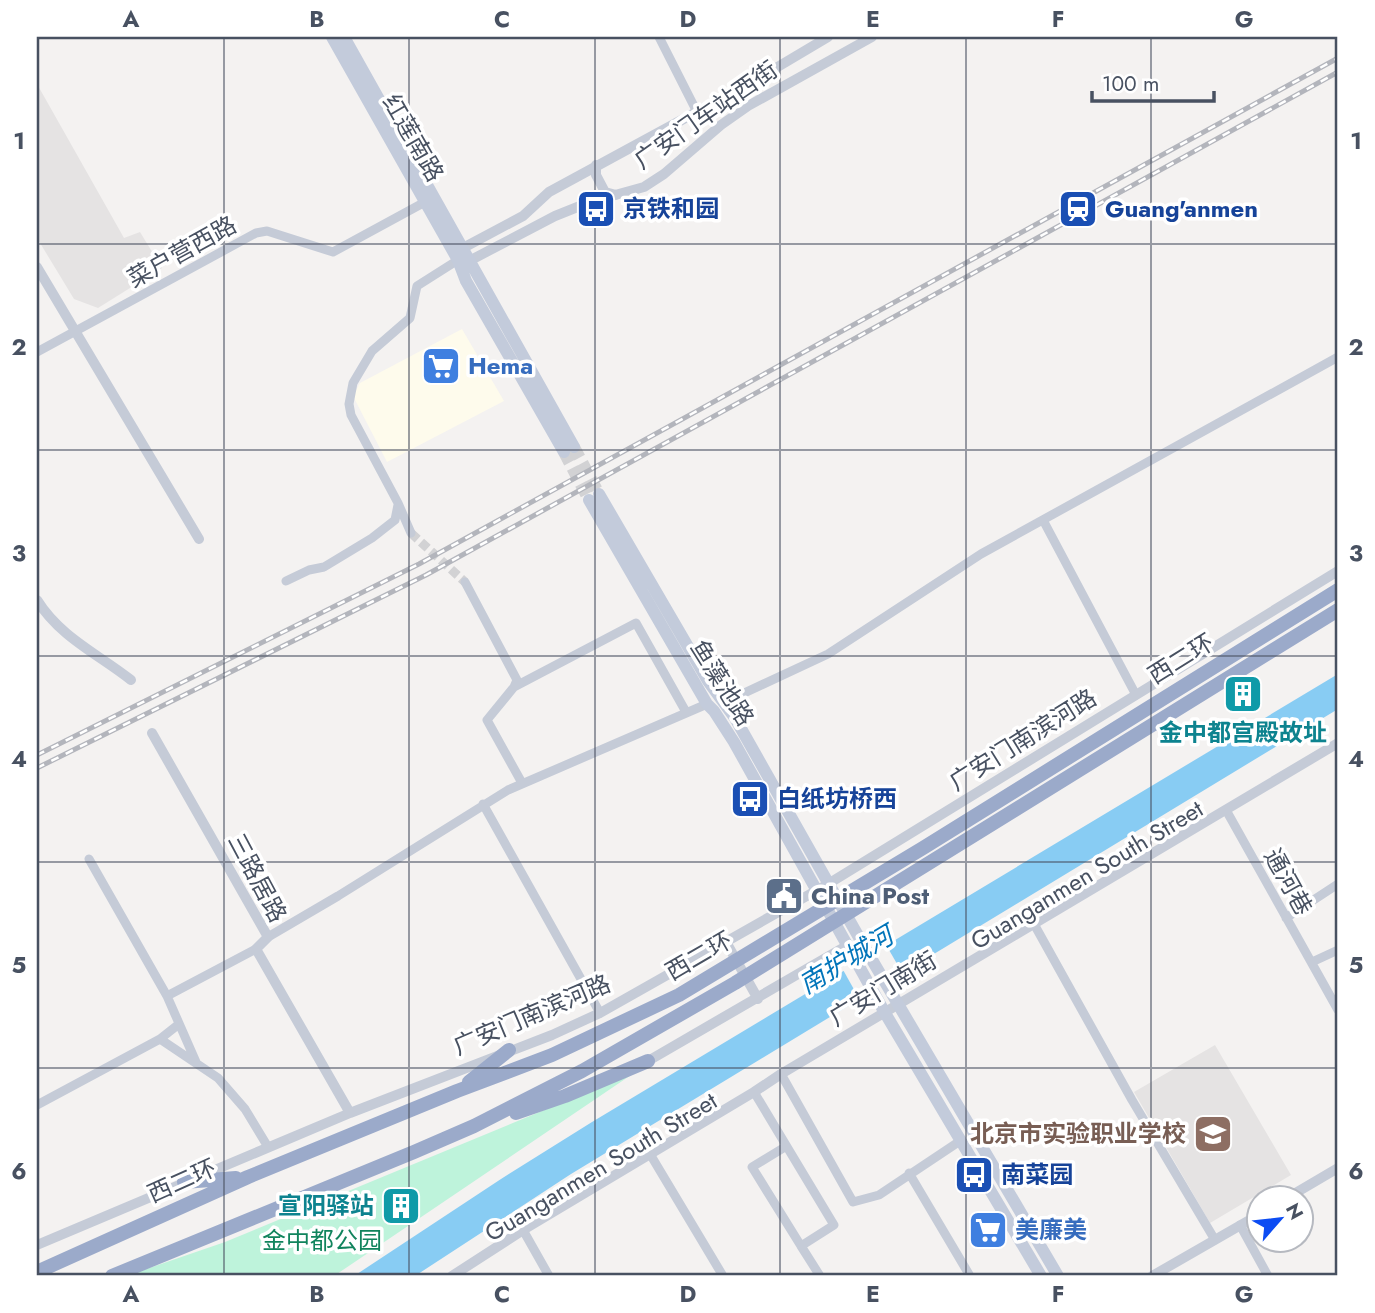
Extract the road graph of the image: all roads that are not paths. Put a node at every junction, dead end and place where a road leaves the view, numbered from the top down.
1 (331, 37) edge
2 (344, 37) edge
3 (659, 37) edge
4 (828, 37) edge
5 (872, 37) edge
6 (759, 78) junction
7 (768, 93) junction
8 (697, 112) junction
9 (596, 165) junction
10 (617, 195) junction
11 (425, 202) junction
12 (463, 256) junction
13 (37, 267) edge
14 (76, 332) junction
15 (37, 352) edge
16 (1338, 357) edge
17 (569, 450) tunnel mouth
18 (398, 503) junction
19 (1043, 520) junction
20 (411, 533) tunnel mouth
21 (199, 539) dead end
22 (1338, 571) edge
23 (286, 581) dead end
24 (465, 582) tunnel mouth
25 (1337, 590) edge
26 (37, 600) edge
27 (1338, 610) edge
28 (131, 680) dead end
29 (514, 687) junction
30 (1136, 695) junction
31 (725, 702) junction
32 (707, 704) junction
33 (686, 712) junction
34 (152, 733) dead end
35 (1338, 743) edge
36 (1338, 751) edge
37 (522, 783) junction
38 (483, 804) junction
39 (1227, 813) junction
40 (89, 859) dead end
41 (1338, 884) edge
42 (823, 887) junction
43 (1286, 918) junction
44 (1036, 927) junction
45 (268, 937) junction
46 (726, 942) junction
47 (256, 949) junction
48 (855, 949) junction
49 (1338, 950) edge
50 (1312, 962) junction
51 (167, 996) junction
52 (758, 999) junction
53 (898, 1003) junction
54 (1338, 1010) edge
55 (884, 1011) junction
56 (600, 1013) junction
57 (179, 1024) junction
58 (160, 1039) junction
59 (509, 1050) junction
60 (648, 1061) joint
61 (197, 1063) junction
62 (783, 1077) junction
63 (457, 1091) junction
64 (755, 1095) junction
65 (37, 1105) edge
66 (350, 1113) junction
67 (474, 1126) junction
68 (960, 1141) junction
69 (268, 1147) junction
70 (785, 1147) junction
71 (651, 1157) junction
72 (1338, 1168) edge
73 (909, 1173) junction
74 (248, 1177) junction
75 (184, 1182) junction
76 (1311, 1184) edge
77 (1246, 1222) edge
78 (1240, 1225) junction
79 (524, 1233) junction
80 (1215, 1240) junction
81 (37, 1245) edge
82 (801, 1247) junction
83 (37, 1272) edge
84 (112, 1276) edge
85 (452, 1276) edge
86 (463, 1276) edge
87 (549, 1276) edge
88 (723, 1276) edge
89 (820, 1276) edge
90 (970, 1276) edge
91 (1041, 1276) edge
92 (1058, 1276) edge
93 (1152, 1276) edge
94 (1268, 1276) edge

1 - 11 main road, 红莲南路
2 - 12 main road, 红莲南路
3 - 8 street
4 - 6 street
5 - 7 street, 广安门车站西街
6 - 7 street
6 - 8 street
7 - 10 street, 广安门车站西街
8 - 9 street
9 - 10 street
9 - 12 street
10 - 12 street, 广安门车站西街
11 - 12 main road, 红莲南路
11 - 14 street, 菜户营西路
12 - 17 main road
12 - 18 street
13 - 14 street
14 - 15 street, 菜户营西路
14 - 21 street
16 - 19 street
18 - 20 street
18 - 23 street
19 - 30 street
19 - 31 street
22 - 30 street, 广安门南滨河路
24 - 29 street
25 - 63 highway, 西二环
26 - 28 street
27 - 67 highway, 西二环
29 - 33 street
29 - 37 street
30 - 42 street, 广安门南滨河路
31 - 32 main road, 鱼藻池路
31 - 42 main road, 鱼藻池路
32 - 33 street
32 - 42 main road, 鱼藻池路
33 - 37 street
34 - 45 street, 三路居路
35 - 39 street
36 - 39 street, Guanganmen South Street
37 - 38 street
38 - 45 street
38 - 56 street
39 - 43 street, 通河巷
39 - 44 street, Guanganmen South Street
40 - 51 street
41 - 43 street
42 - 46 street, 广安门南滨河路
42 - 48 main road
43 - 50 street, 通河巷
44 - 53 street, Guanganmen South Street
44 - 80 street
45 - 47 street, 三路居路
46 - 52 street
46 - 56 street, 广安门南滨河路
47 - 51 street
47 - 66 street, 三路居路
48 - 52 street
48 - 53 main road
48 - 55 main road
49 - 50 street
50 - 54 street, 通河巷
51 - 57 street
52 - 60 street
53 - 55 street, Guanganmen South Street
53 - 92 main road
55 - 62 street, 广安门南街
55 - 68 main road
56 - 59 street, 广安门南滨河路
57 - 58 street
57 - 61 street
58 - 61 street
58 - 65 street
59 - 63 highway
59 - 66 street, 广安门南滨河路
60 - 67 highway
61 - 69 street
62 - 64 street, 广安门南街
62 - 73 street
63 - 74 highway, 西二环
64 - 70 street
64 - 71 street, 广安门南街
66 - 69 street, 广安门南滨河路
67 - 84 highway, 西二环
68 - 73 street
68 - 91 main road
69 - 75 street, 广安门南滨河路
70 - 82 street
70 - 82 street
71 - 79 street, 广安门南街
71 - 88 street
72 - 76 street
73 - 90 street
74 - 75 highway
74 - 83 highway, 西二环
75 - 81 street, 广安门南滨河路
77 - 78 street
78 - 80 street
78 - 94 street
79 - 85 street, 广安门南街
79 - 86 street, Guanganmen South Street
79 - 87 street
80 - 93 street
82 - 89 street

